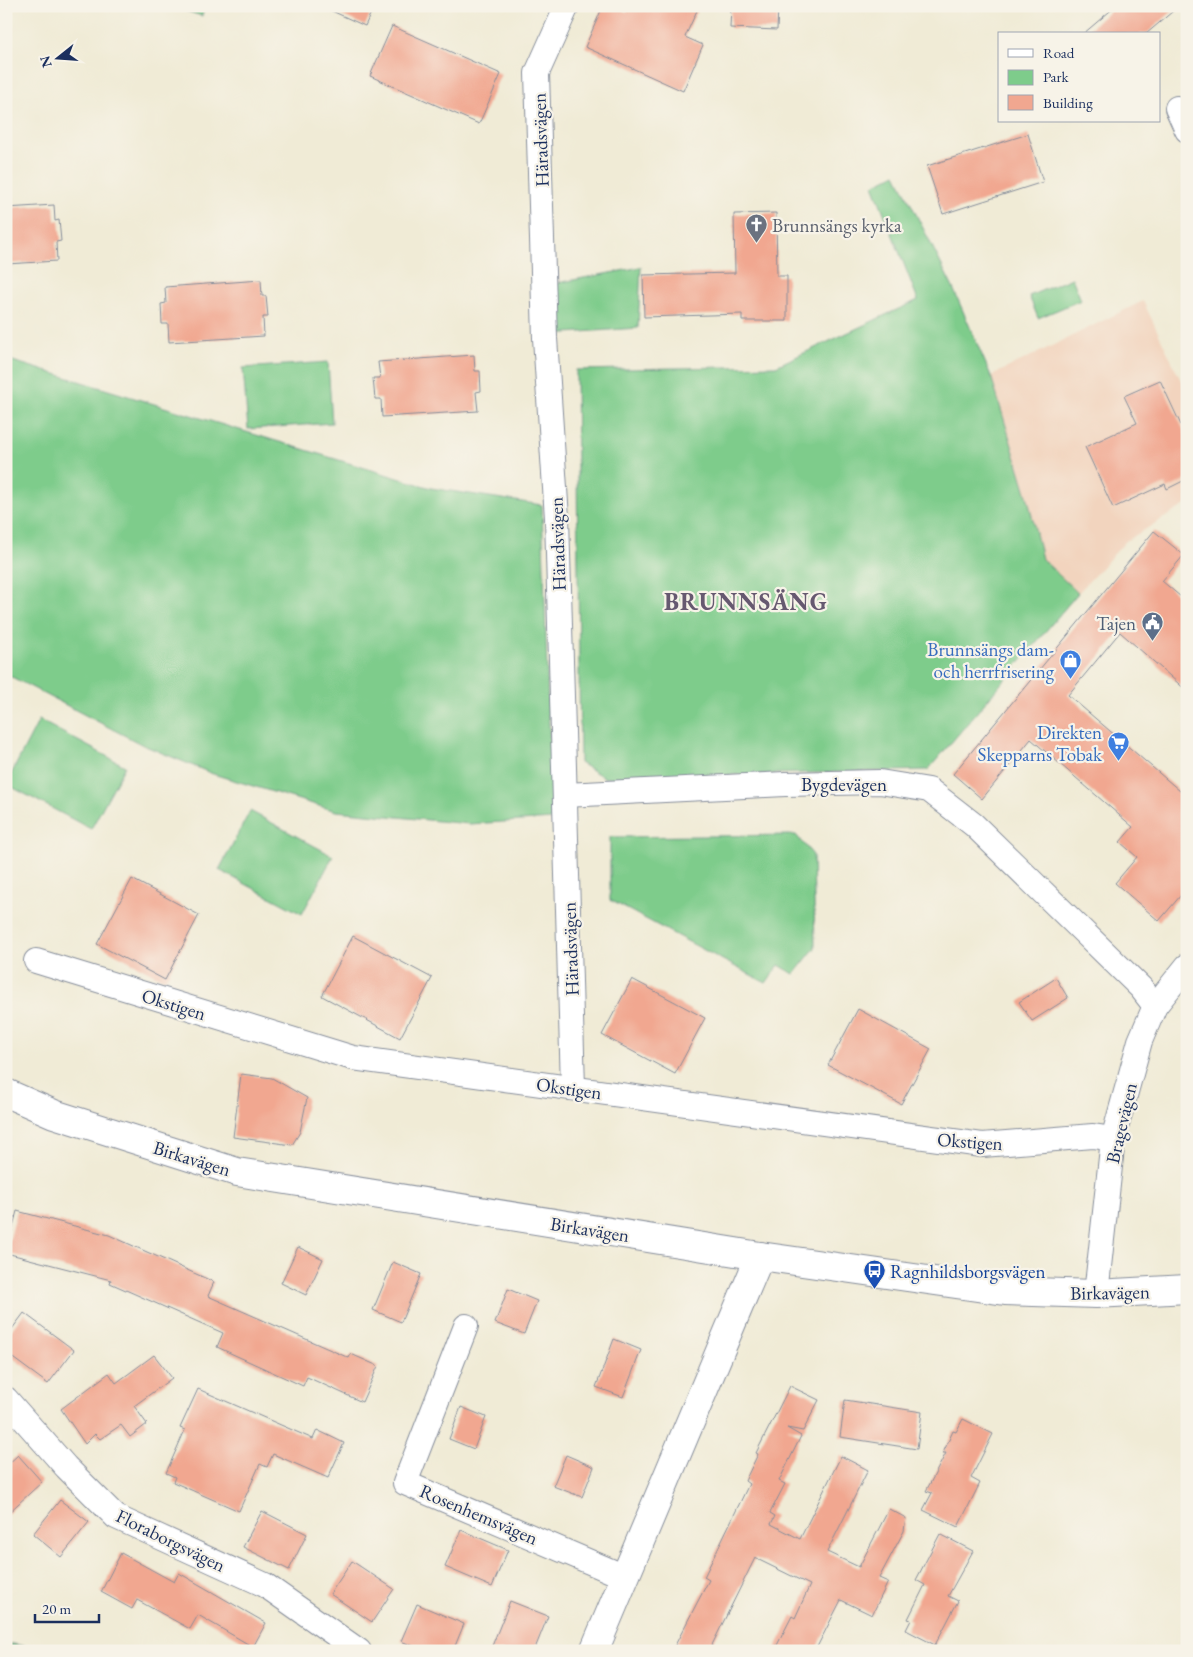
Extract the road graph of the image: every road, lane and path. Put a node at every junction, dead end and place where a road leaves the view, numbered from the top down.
1 (566, 6) edge
2 (1177, 108) dead end
3 (1187, 130) edge
4 (565, 796) junction
5 (36, 962) dead end
6 (1187, 966) edge
7 (1155, 1006) junction
8 (573, 1088) junction
9 (6, 1093) edge
10 (1113, 1139) junction
11 (760, 1256) junction
12 (1187, 1289) edge
13 (1096, 1294) junction
14 (466, 1326) dead end
15 (6, 1399) edge
16 (626, 1576) junction
17 (359, 1651) edge
18 (594, 1651) edge

1 - 4 street, Häradsvägen
2 - 3 street
4 - 7 street, Bygdevägen
4 - 8 street, Häradsvägen
5 - 8 street, Okstigen
6 - 7 street, Bragevägen
7 - 10 street, Bragevägen
8 - 10 street, Okstigen
9 - 11 street, Birkavägen
10 - 13 street, Bragevägen
11 - 13 street, Birkavägen
11 - 16 street
12 - 13 street, Birkavägen
14 - 16 street, Rosenhemsvägen
15 - 17 street, Floraborgsvägen
16 - 18 street

